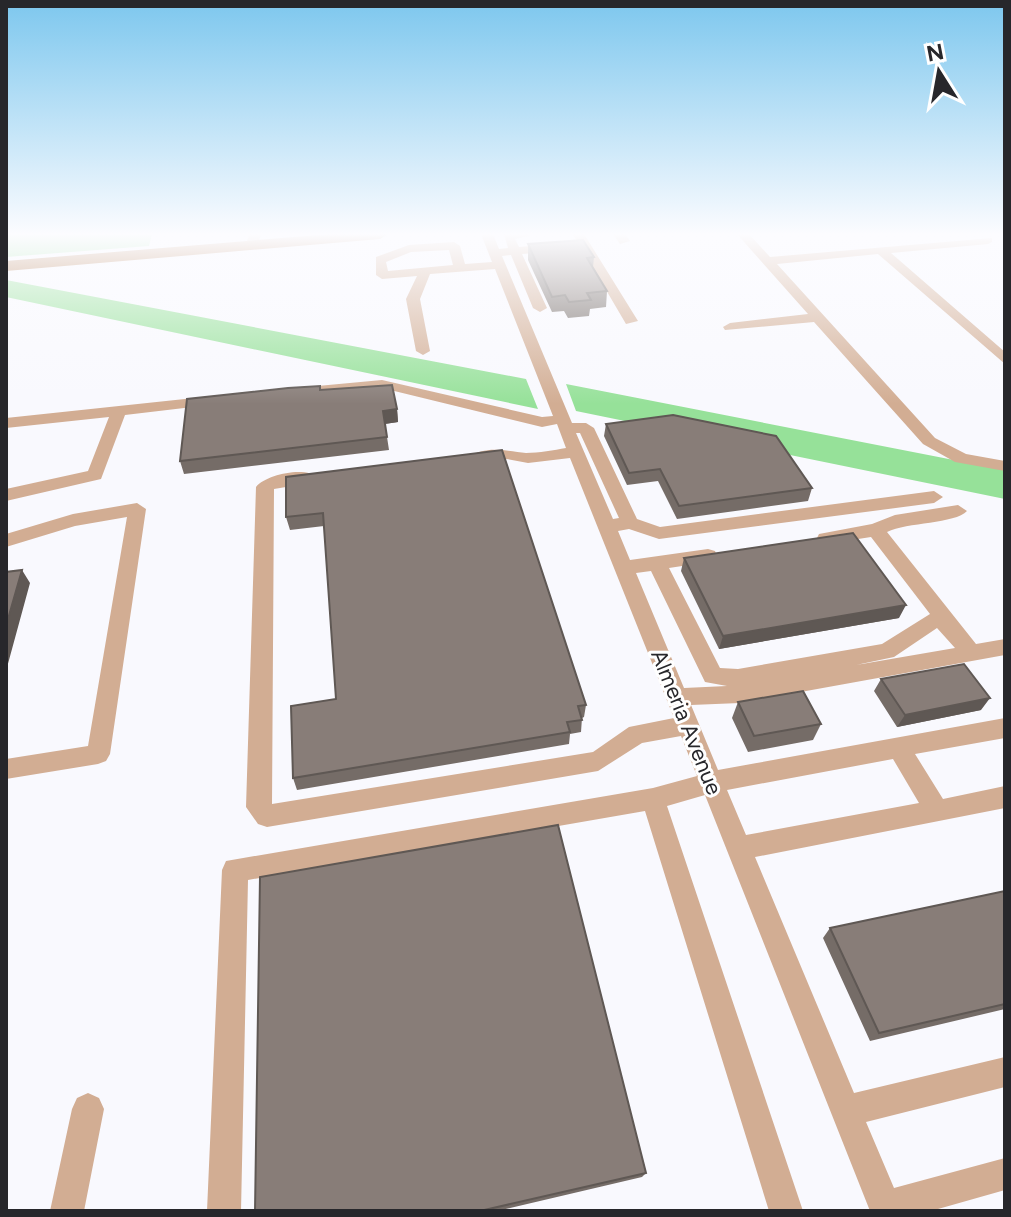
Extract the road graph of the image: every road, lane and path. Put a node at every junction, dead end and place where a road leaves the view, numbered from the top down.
1 (417, 291) edge
2 (516, 291) edge
3 (528, 291) edge
4 (613, 291) edge
5 (795, 291) edge
6 (926, 291) edge
7 (540, 308) dead end
8 (819, 317) junction
9 (631, 321) dead end
10 (730, 327) dead end
11 (423, 351) dead end
12 (1005, 360) edge
13 (274, 395) edge
14 (228, 400) edge
15 (119, 411) junction
16 (6, 423) edge
17 (563, 424) junction
18 (584, 446) junction
19 (460, 460) edge
20 (1005, 466) edge
21 (336, 475) edge
22 (6, 495) edge
23 (934, 497) dead end
24 (958, 511) dead end
25 (630, 523) junction
26 (607, 526) junction
27 (876, 530) junction
28 (6, 541) edge
29 (803, 542) edge
30 (730, 553) edge
31 (657, 564) junction
32 (625, 568) junction
33 (945, 620) junction
34 (1005, 647) edge
35 (971, 653) junction
36 (677, 697) junction
37 (689, 725) junction
38 (1005, 728) edge
39 (899, 748) junction
40 (6, 769) edge
41 (712, 782) junction
42 (1005, 797) edge
43 (653, 799) junction
44 (937, 811) junction
45 (739, 848) junction
46 (1005, 1072) edge
47 (88, 1109) dead end
48 (846, 1111) junction
49 (1005, 1174) edge
50 (886, 1209) edge
51 (67, 1211) edge
52 (224, 1211) edge
53 (786, 1211) edge

1 - 11 street
2 - 17 street, Almeria Avenue
3 - 7 street
4 - 9 street
5 - 8 street
6 - 12 street
8 - 10 street
8 - 20 street
13 - 17 street
14 - 15 street
15 - 16 street
15 - 22 street
17 - 18 street, Almeria Avenue
18 - 19 street
18 - 25 street
18 - 26 street, Almeria Avenue
21 - 37 street
23 - 25 street
24 - 27 street
25 - 26 street
26 - 32 street, Almeria Avenue
27 - 29 street
27 - 33 street
28 - 40 street
30 - 31 street
31 - 32 street
31 - 33 street
32 - 36 street, Almeria Avenue
33 - 35 street
34 - 35 street
35 - 36 street
36 - 37 street, Almeria Avenue
37 - 41 street, Almeria Avenue
38 - 39 street
39 - 41 street
39 - 44 street
41 - 43 street
41 - 45 street, Almeria Avenue
42 - 44 street
43 - 52 street
43 - 53 street
44 - 45 street
45 - 48 street, Almeria Avenue
46 - 48 street
47 - 51 street
48 - 50 street, Almeria Avenue
49 - 50 street

